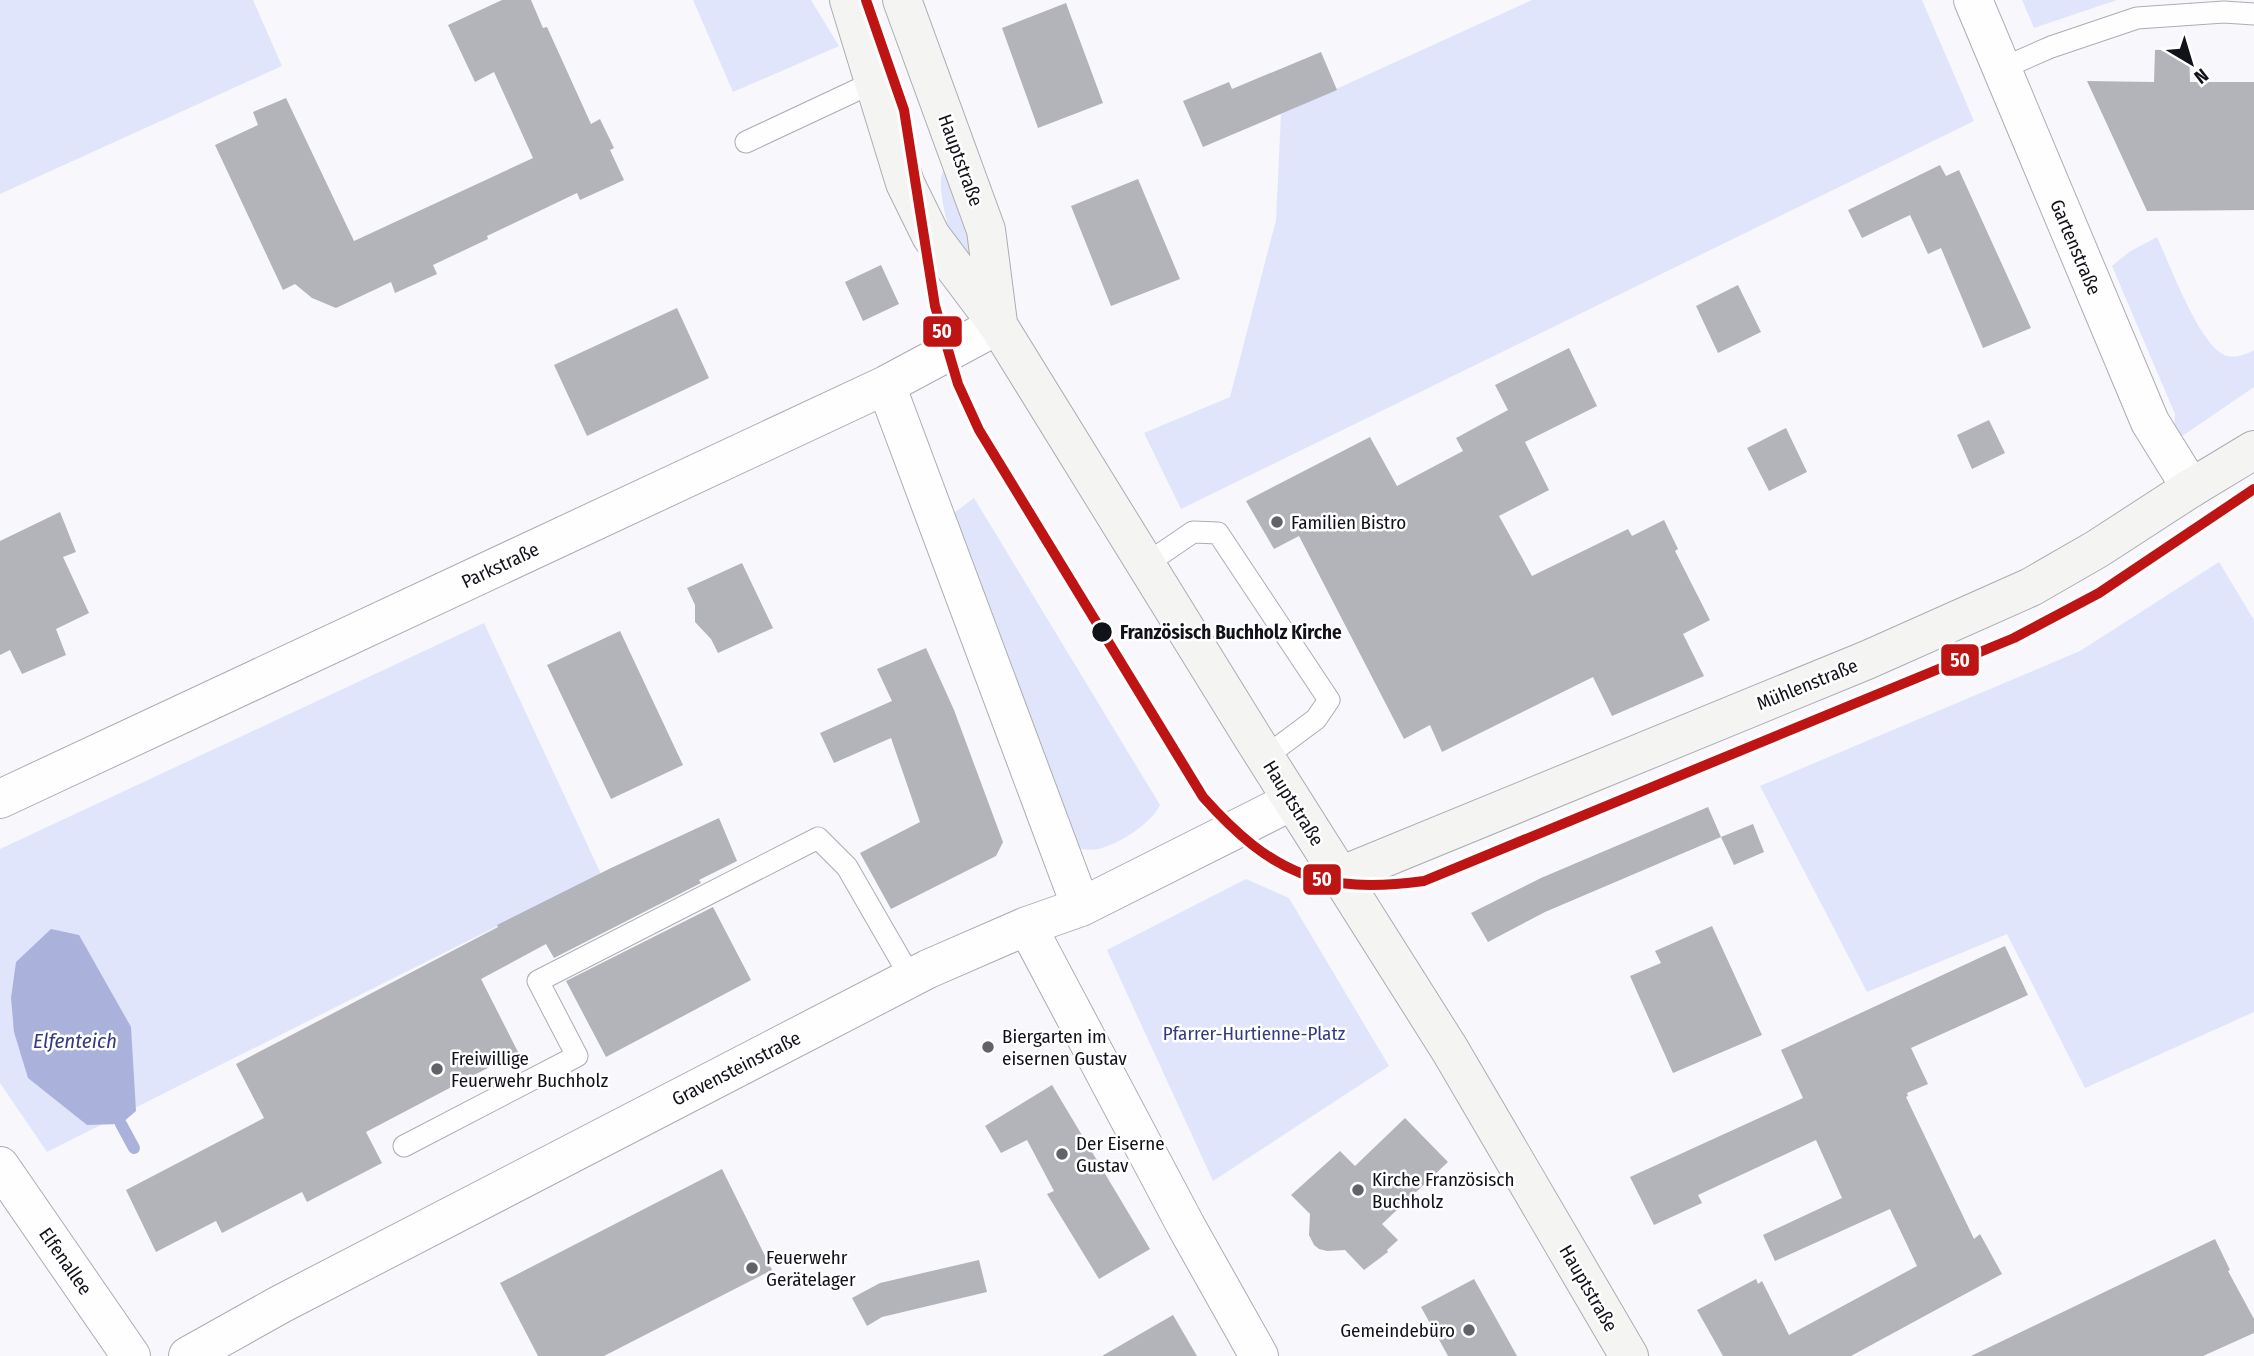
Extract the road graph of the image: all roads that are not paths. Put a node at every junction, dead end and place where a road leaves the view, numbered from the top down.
1 (849, 0) edge
2 (902, 0) edge
3 (1973, 0) edge
4 (2254, 14) edge
5 (2003, 68) junction
6 (874, 82) junction
7 (746, 142) dead end
8 (998, 325) junction
9 (886, 385) junction
10 (2254, 450) edge
11 (2191, 488) junction
12 (1146, 564) junction
13 (1265, 757) junction
14 (0, 799) edge
15 (1292, 801) junction
16 (1340, 876) junction
17 (1082, 907) junction
18 (1027, 926) junction
19 (911, 978) junction
20 (404, 1146) dead end
21 (0, 1166) edge
22 (131, 1356) edge
23 (188, 1356) edge
24 (1259, 1356) edge
25 (1629, 1356) edge

1 - 6 main road, Hauptstraße
2 - 8 main road, Hauptstraße
3 - 5 street, Gartenstraße
4 - 5 lane
5 - 11 street, Gartenstraße
6 - 7 lane
6 - 8 main road, Hauptstraße
8 - 9 street, Parkstraße
8 - 12 main road, Hauptstraße
9 - 14 street, Parkstraße
9 - 17 street
10 - 11 main road, Mühlenstraße
11 - 16 main road, Mühlenstraße
12 - 13 main road, Hauptstraße
12 - 13 lane
13 - 15 main road, Hauptstraße
15 - 16 main road, Hauptstraße
15 - 17 street, Gravensteinstraße
16 - 25 main road, Hauptstraße
17 - 18 street, Gravensteinstraße
18 - 19 street, Gravensteinstraße
18 - 24 street
19 - 20 lane
19 - 23 street, Gravensteinstraße
21 - 22 street, Elfenallee

